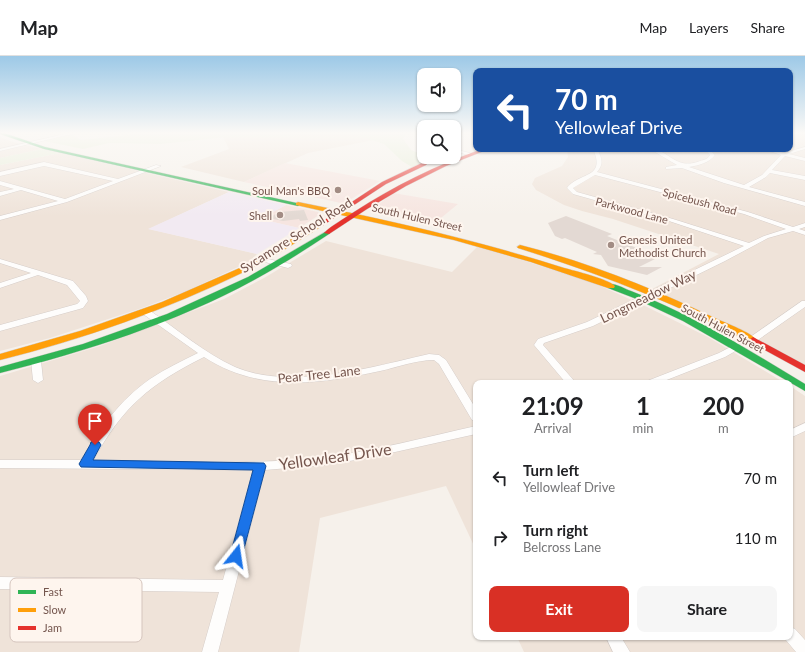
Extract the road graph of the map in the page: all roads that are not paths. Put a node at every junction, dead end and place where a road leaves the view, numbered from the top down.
1 (105, 161) edge
2 (133, 161) edge
3 (453, 161) edge
4 (601, 161) edge
5 (671, 161) edge
6 (705, 161) edge
7 (778, 161) edge
8 (426, 164) edge
9 (158, 166) junction
10 (680, 166) junction
11 (668, 168) dead end
12 (147, 170) junction
13 (770, 171) junction
14 (594, 173) junction
15 (0, 174) edge
16 (398, 175) junction
17 (210, 177) junction
18 (805, 178) edge
19 (412, 179) junction
20 (119, 181) junction
21 (198, 181) junction
22 (0, 183) edge
23 (744, 187) junction
24 (21, 189) junction
25 (274, 191) junction
26 (0, 194) edge
27 (264, 196) junction
28 (65, 201) junction
29 (805, 204) edge
30 (361, 210) junction
31 (347, 211) junction
32 (0, 218) edge
33 (805, 226) edge
34 (792, 228) junction
35 (805, 233) edge
36 (489, 238) junction
37 (478, 244) junction
38 (750, 246) junction
39 (263, 260) junction
40 (0, 261) edge
41 (279, 264) junction
42 (288, 266) dead end
43 (38, 273) junction
44 (0, 286) edge
45 (655, 293) junction
46 (641, 299) junction
47 (805, 303) edge
48 (146, 312) junction
49 (158, 321) junction
50 (0, 328) edge
51 (752, 340) junction
52 (736, 347) junction
53 (205, 353) junction
54 (0, 357) edge
55 (36, 361) junction
56 (805, 369) edge
57 (0, 370) edge
58 (38, 380) dead end
59 (569, 380) edge
60 (658, 380) edge
61 (792, 380) edge
62 (793, 381) edge
63 (805, 388) edge
64 (473, 413) edge
65 (805, 427) edge
66 (473, 431) edge
67 (793, 433) edge
68 (0, 464) edge
69 (85, 464) junction
70 (260, 466) junction
71 (0, 583) edge
72 (10, 583) edge
73 (142, 585) edge
74 (228, 586) junction
75 (793, 637) edge
76 (615, 640) edge
77 (805, 651) edge
78 (210, 652) edge
79 (622, 652) edge

1 - 12 main road, South Hulen Street
2 - 9 main road, South Hulen Street
3 - 19 main road, Sycamore School Road
4 - 14 street
5 - 10 street
6 - 10 street
7 - 13 street
8 - 16 main road, Sycamore School Road
9 - 12 street
9 - 17 main road, South Hulen Street
10 - 11 street
10 - 23 street
12 - 20 street
12 - 21 main road, South Hulen Street
13 - 18 street
13 - 23 street
14 - 34 street, Spicebush Road
14 - 38 street, Parkwood Lane
15 - 20 street
16 - 19 main road
16 - 31 main road, Sycamore School Road
17 - 21 main road
17 - 25 main road, South Hulen Street
19 - 30 main road, Sycamore School Road
20 - 28 street
21 - 27 main road, South Hulen Street
22 - 24 street
23 - 29 street
24 - 26 street
24 - 28 street
25 - 27 main road
25 - 31 main road, South Hulen Street
27 - 31 main road, South Hulen Street
28 - 32 street
30 - 31 main road, Sycamore School Road
30 - 36 main road, South Hulen Street
31 - 37 main road, South Hulen Street
31 - 39 main road, Sycamore School Road
31 - 41 main road, Sycamore School Road
33 - 34 street, Longmeadow Way
34 - 35 street, Spicebush Road
34 - 38 street, Longmeadow Way
36 - 37 main road
36 - 45 main road, South Hulen Street
37 - 46 main road, South Hulen Street
38 - 45 street, Longmeadow Way
39 - 41 street
39 - 48 main road, Sycamore School Road
40 - 43 street
41 - 42 street
41 - 49 main road, Sycamore School Road
43 - 44 street
43 - 50 street
45 - 46 street, Longmeadow Way
45 - 51 main road, South Hulen Street
46 - 52 main road, South Hulen Street
46 - 59 street, Longmeadow Way
47 - 51 street
48 - 49 street, Pear Tree Lane
48 - 54 main road, Sycamore School Road
49 - 53 street, Pear Tree Lane
49 - 55 main road, Sycamore School Road
51 - 56 main road, South Hulen Street
52 - 60 street
52 - 61 main road, South Hulen Street
53 - 64 street, Pear Tree Lane
53 - 69 street
55 - 57 main road, Sycamore School Road
55 - 58 street
62 - 63 main road, South Hulen Street
65 - 67 street
66 - 70 street, Yellowleaf Drive
68 - 69 street, Yellowleaf Drive
69 - 70 street, Yellowleaf Drive
70 - 74 street
71 - 72 street
73 - 74 street
74 - 78 street
75 - 77 street
76 - 79 street

